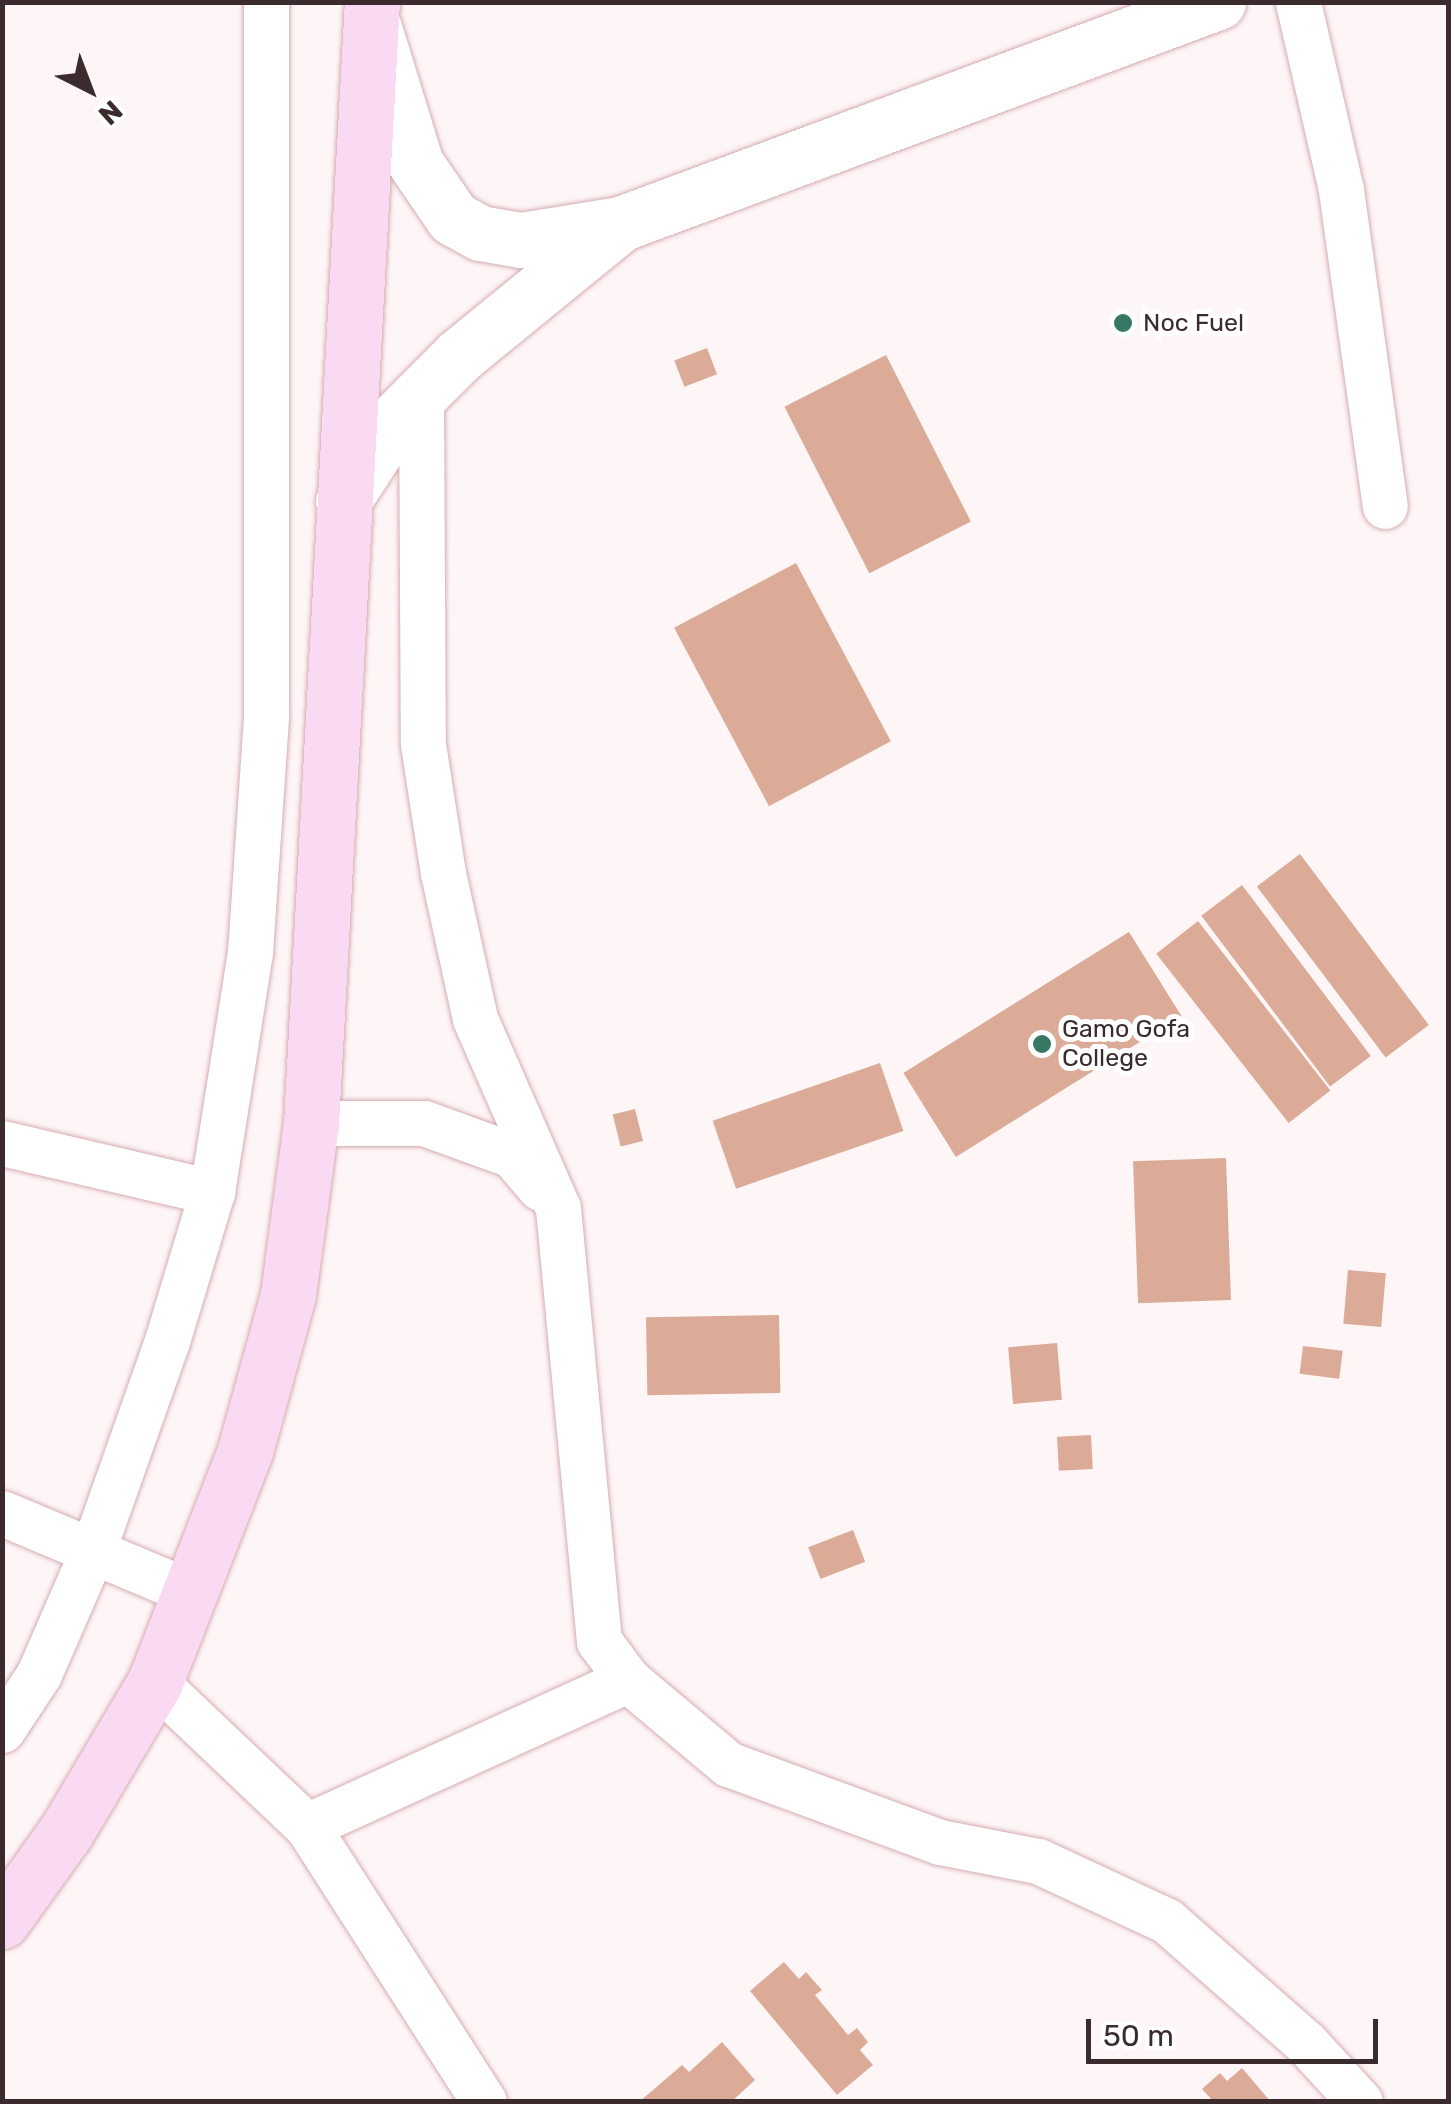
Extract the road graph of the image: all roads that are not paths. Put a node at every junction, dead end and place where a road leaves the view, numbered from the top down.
1 (266, 2) edge
2 (1218, 2) edge
3 (1298, 2) edge
4 (371, 10) edge
5 (620, 224) junction
6 (421, 394) junction
7 (342, 501) junction
8 (1385, 506) dead end
9 (312, 1123) junction
10 (2, 1143) edge
11 (212, 1192) junction
12 (558, 1208) junction
13 (2, 1513) edge
14 (93, 1550) junction
15 (192, 1593) junction
16 (628, 1680) junction
17 (155, 1682) junction
18 (2, 1730) edge
19 (307, 1826) junction
20 (2, 1921) edge
21 (1355, 2100) edge
22 (484, 2102) edge

1 - 11 street
2 - 5 street
3 - 8 street
4 - 5 street
4 - 7 main road
5 - 6 street
6 - 7 street
6 - 12 street
7 - 9 main road
9 - 12 street
9 - 15 main road
10 - 11 street
11 - 14 street
12 - 16 street
13 - 14 street
14 - 15 street
14 - 18 street
15 - 17 main road
16 - 19 street
16 - 21 street
17 - 19 street
17 - 20 main road
19 - 22 street

